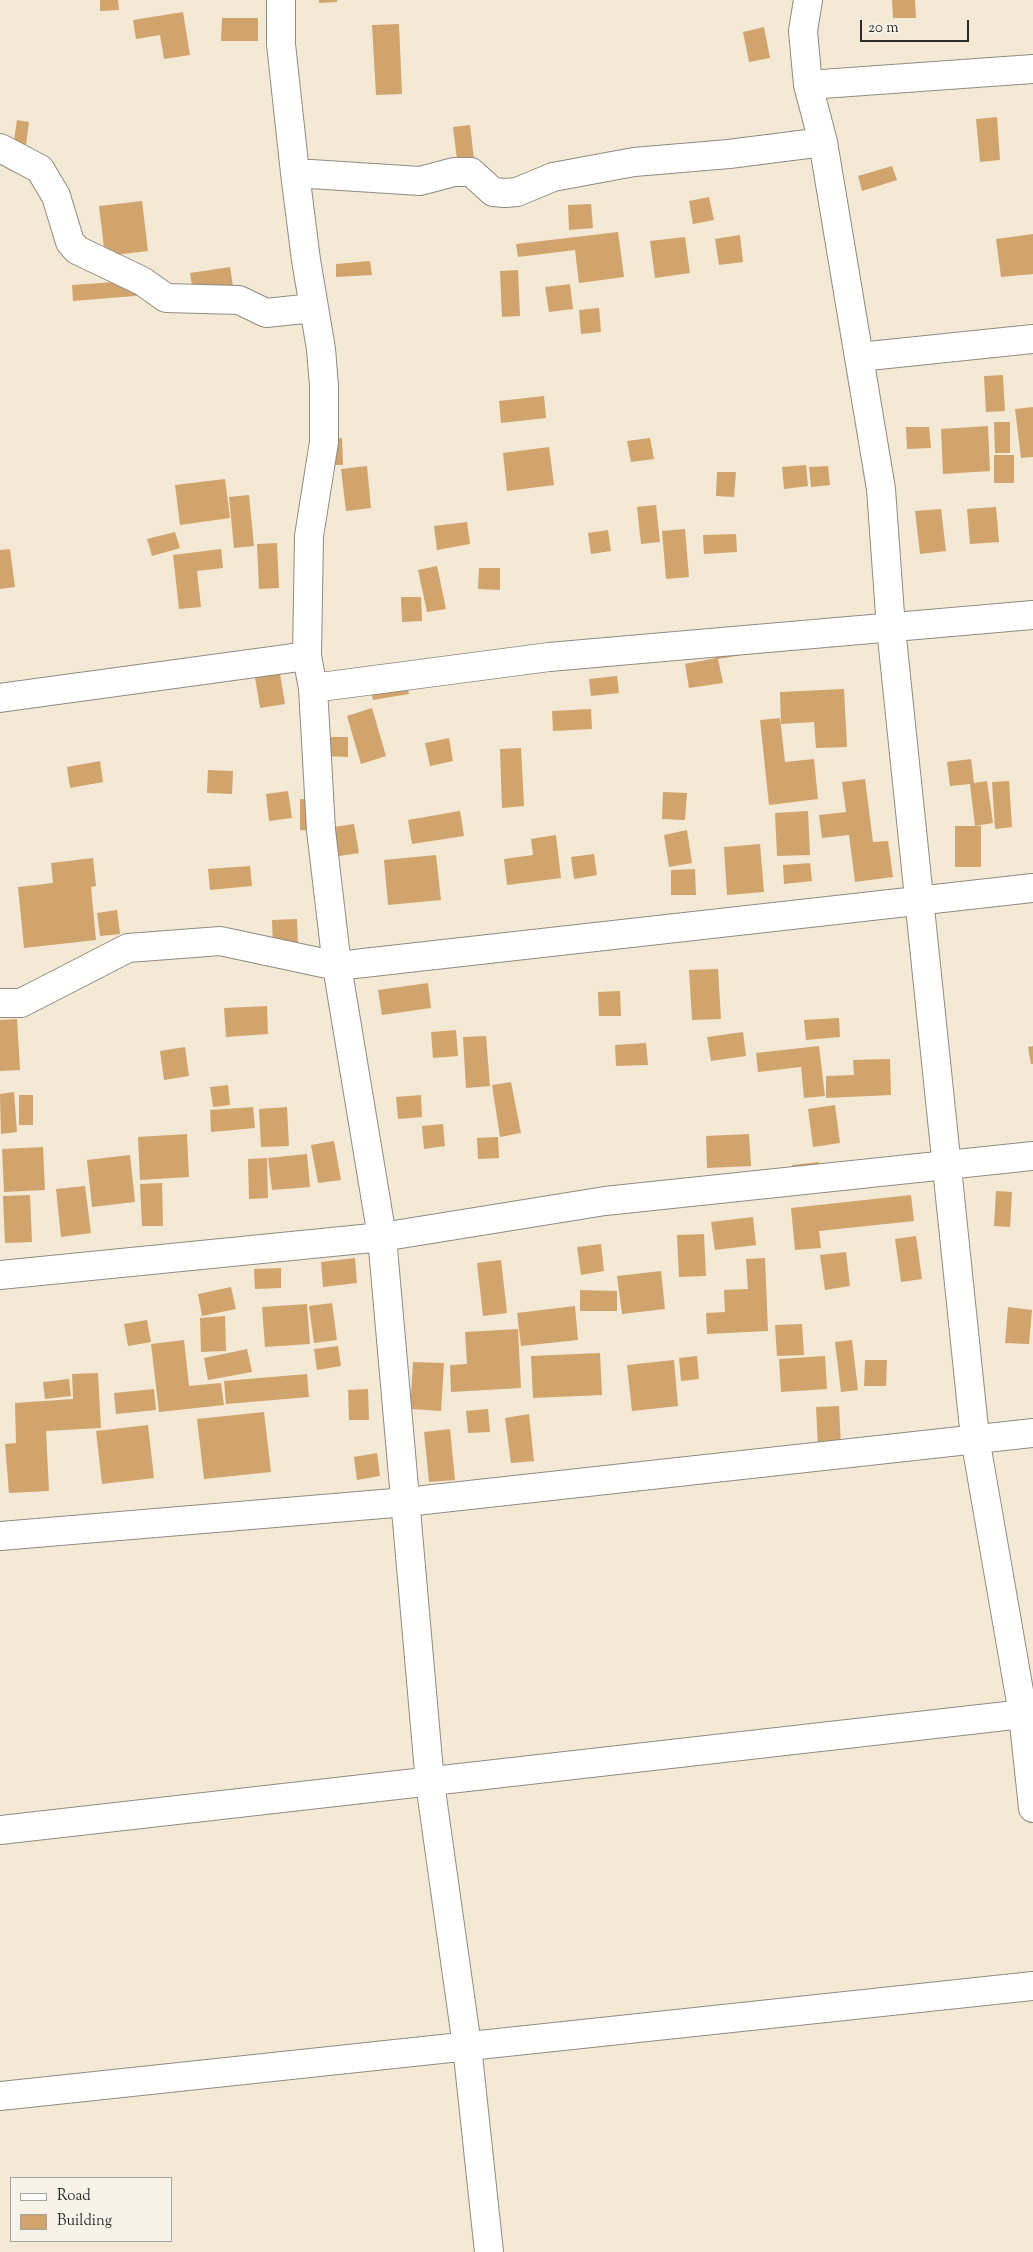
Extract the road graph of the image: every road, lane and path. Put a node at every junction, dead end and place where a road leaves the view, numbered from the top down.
1 (281, 0) edge
2 (808, 0) edge
3 (1033, 69) edge
4 (808, 85) junction
5 (823, 142) junction
6 (0, 148) edge
7 (295, 173) junction
8 (313, 308) junction
9 (1033, 339) edge
10 (859, 357) junction
11 (1033, 615) edge
12 (891, 628) junction
13 (307, 656) junction
14 (313, 688) junction
15 (0, 698) edge
16 (1033, 888) edge
17 (920, 901) junction
18 (337, 966) junction
19 (0, 1003) edge
20 (1033, 1156) edge
21 (948, 1165) junction
22 (382, 1237) junction
23 (0, 1275) edge
24 (1033, 1433) edge
25 (975, 1438) junction
26 (406, 1502) junction
27 (0, 1536) edge
28 (1028, 1713) edge
29 (430, 1783) junction
30 (1033, 1808) edge
31 (0, 1830) edge
32 (1033, 1986) edge
33 (466, 2046) junction
34 (0, 2096) edge
35 (489, 2252) edge

1 - 7 street
2 - 4 street
3 - 4 street
4 - 5 street
5 - 7 street
5 - 10 street
6 - 8 street
7 - 8 street
8 - 13 street
9 - 10 street
10 - 12 street
11 - 12 street
12 - 14 street
12 - 17 street
13 - 14 street
13 - 15 street
14 - 18 street
16 - 17 street
17 - 18 street
17 - 21 street
18 - 19 street
18 - 22 street
20 - 21 street
21 - 22 street
21 - 25 street
22 - 23 street
22 - 26 street
24 - 25 street
25 - 26 street
25 - 28 street
26 - 27 street
26 - 29 street
28 - 29 street
28 - 30 street
29 - 31 street
29 - 33 street
32 - 33 street
33 - 34 street
33 - 35 street

